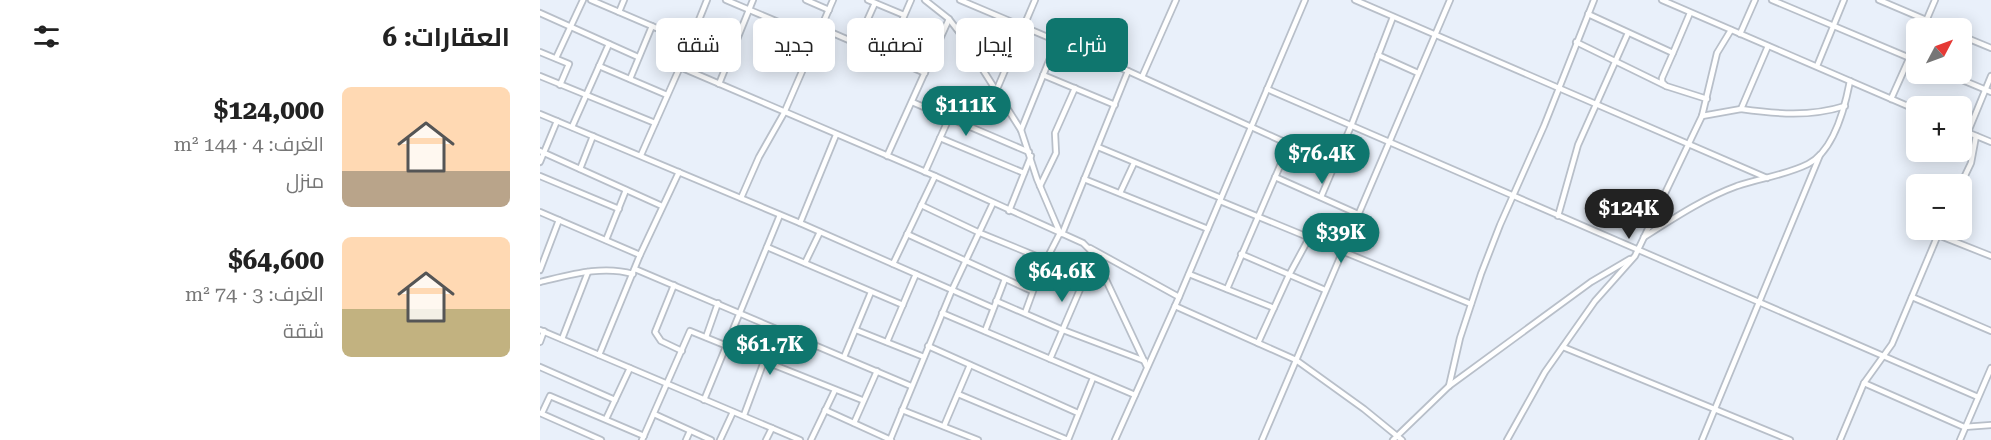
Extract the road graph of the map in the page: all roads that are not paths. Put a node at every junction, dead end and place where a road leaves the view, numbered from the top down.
1 (583, 0) edge
2 (591, 0) edge
3 (624, 0) edge
4 (697, 0) edge
5 (726, 0) edge
6 (753, 0) edge
7 (806, 0) edge
8 (833, 0) edge
9 (868, 0) edge
10 (911, 0) edge
11 (926, 0) edge
12 (960, 0) edge
13 (1035, 0) edge
14 (1176, 0) edge
15 (1305, 0) edge
16 (1354, 0) edge
17 (1450, 0) edge
18 (1594, 0) edge
19 (1664, 0) edge
20 (1755, 0) edge
21 (1772, 0) edge
22 (1844, 0) edge
23 (1880, 0) edge
24 (1935, 0) edge
25 (706, 2) edge
26 (875, 3) junction
27 (749, 10) junction
28 (829, 10) junction
29 (619, 12) junction
30 (540, 13) edge
31 (1690, 13) junction
32 (1588, 14) junction
33 (904, 15) junction
34 (1393, 17) junction
35 (699, 18) edge
36 (768, 18) edge
37 (825, 18) edge
38 (868, 18) edge
39 (903, 18) edge
40 (1004, 18) edge
41 (1027, 18) edge
42 (1921, 18) edge
43 (1927, 18) edge
44 (949, 19) junction
45 (652, 26) junction
46 (1833, 26) junction
47 (571, 27) junction
48 (656, 28) edge
49 (944, 30) edge
50 (1731, 30) junction
51 (1628, 33) junction
52 (1434, 34) junction
53 (1740, 34) junction
54 (1972, 40) edge
55 (1576, 42) junction
56 (609, 44) junction
57 (1768, 46) junction
58 (1991, 48) edge
59 (540, 52) edge
60 (1673, 53) junction
61 (1378, 55) junction
62 (1906, 56) edge
63 (638, 57) junction
64 (556, 58) junction
65 (1614, 62) junction
66 (599, 66) junction
67 (1817, 66) junction
68 (1906, 67) edge
69 (1046, 68) edge
70 (1128, 71) edge
71 (678, 72) edge
72 (691, 72) edge
73 (801, 72) edge
74 (921, 72) edge
75 (1004, 72) edge
76 (1128, 72) edge
77 (1418, 73) junction
78 (925, 74) joint
79 (1043, 75) junction
80 (540, 76) edge
81 (1991, 76) edge
82 (1142, 77) junction
83 (630, 78) junction
84 (1850, 81) junction
85 (719, 84) junction
86 (1972, 84) edge
87 (560, 85) junction
88 (1666, 86) junction
89 (1075, 88) junction
90 (1559, 88) junction
91 (997, 89) junction
92 (1267, 89) junction
93 (1988, 91) edge
94 (586, 96) junction
95 (667, 96) junction
96 (1707, 99) junction
97 (1891, 99) junction
98 (912, 102) junction
99 (1596, 104) junction
100 (1115, 105) junction
101 (1906, 105) edge
102 (1845, 106) junction
103 (1741, 109) junction
104 (784, 113) junction
105 (540, 114) edge
106 (1702, 116) junction
107 (949, 118) junction
108 (557, 121) junction
109 (655, 123) junction
110 (1972, 124) edge
111 (1351, 126) junction
112 (572, 127) junction
113 (1251, 127) junction
114 (1021, 130) junction
115 (1972, 134) edge
116 (836, 135) junction
117 (593, 136) junction
118 (1976, 136) junction
119 (940, 138) junction
120 (1991, 142) edge
121 (1390, 143) junction
122 (1689, 143) junction
123 (1289, 145) junction
124 (1098, 147) junction
125 (542, 152) edge
126 (1030, 154) junction
127 (641, 155) junction
128 (1820, 155) junction
129 (887, 156) junction
130 (540, 162) edge
131 (1134, 163) junction
132 (1335, 165) junction
133 (580, 169) junction
134 (679, 172) junction
135 (925, 172) junction
136 (1024, 173) junction
137 (1966, 174) edge
138 (540, 176) edge
139 (934, 176) junction
140 (1275, 177) junction
141 (1767, 178) junction
142 (1084, 179) junction
143 (1040, 186) junction
144 (626, 190) junction
145 (1120, 193) junction
146 (1513, 196) junction
147 (1321, 197) junction
148 (741, 198) junction
149 (1220, 200) junction
150 (993, 203) junction
151 (921, 205) junction
152 (662, 206) junction
153 (619, 209) junction
154 (1009, 211) junction
155 (540, 212) edge
156 (1358, 214) junction
157 (780, 215) junction
158 (1257, 216) junction
159 (1558, 216) junction
160 (559, 220) junction
161 (800, 223) junction
162 (1208, 229) junction
163 (820, 232) junction
164 (980, 233) junction
165 (1061, 233) junction
166 (907, 234) junction
167 (1309, 238) junction
168 (1642, 238) junction
169 (606, 240) junction
170 (1936, 240) edge
171 (1956, 240) edge
172 (1083, 243) junction
173 (767, 247) junction
174 (1638, 249) junction
175 (1342, 252) junction
176 (1241, 254) junction
177 (640, 255) junction
178 (1635, 256) junction
179 (1991, 256) edge
180 (1094, 257) junction
181 (1047, 258) junction
182 (966, 261) junction
183 (805, 263) junction
184 (893, 264) junction
185 (540, 270) edge
186 (634, 271) junction
187 (588, 272) junction
188 (1189, 273) junction
189 (916, 274) junction
190 (1087, 275) junction
191 (1289, 275) junction
192 (1005, 279) junction
193 (540, 282) edge
194 (674, 285) junction
195 (1227, 289) junction
196 (952, 290) junction
197 (1325, 290) junction
198 (1032, 291) junction
199 (871, 292) junction
200 (1179, 297) junction
201 (1912, 297) junction
202 (996, 301) junction
203 (1759, 302) junction
204 (718, 303) junction
205 (1471, 304) junction
206 (903, 305) junction
207 (1175, 306) junction
208 (993, 308) junction
209 (1274, 308) junction
210 (942, 313) junction
211 (1025, 313) junction
212 (740, 314) junction
213 (776, 329) junction
214 (542, 330) edge
215 (856, 330) junction
216 (1063, 330) junction
217 (985, 331) junction
218 (1991, 331) edge
219 (706, 337) junction
220 (562, 339) junction
221 (540, 342) edge
222 (887, 342) junction
223 (1258, 343) junction
224 (728, 346) junction
225 (928, 346) junction
226 (1563, 347) junction
227 (682, 351) junction
228 (599, 354) junction
229 (1884, 355) junction
230 (844, 357) junction
231 (924, 357) junction
232 (1050, 359) junction
233 (1296, 360) junction
234 (764, 361) junction
235 (1144, 361) junction
236 (970, 365) junction
237 (1147, 366) junction
238 (540, 367) edge
239 (630, 368) junction
240 (1991, 368) edge
241 (877, 371) junction
242 (1093, 378) junction
243 (1864, 383) junction
244 (668, 384) junction
245 (911, 386) junction
246 (1449, 386) junction
247 (835, 390) junction
248 (958, 394) junction
249 (1135, 395) junction
250 (1978, 397) junction
251 (704, 399) junction
252 (615, 400) junction
253 (862, 400) junction
254 (825, 410) junction
255 (902, 410) junction
256 (1714, 410) junction
257 (733, 412) junction
258 (541, 413) edge
259 (654, 414) junction
260 (1078, 414) junction
261 (744, 415) junction
262 (606, 420) junction
263 (854, 423) junction
264 (1991, 425) edge
265 (944, 426) junction
266 (1964, 427) junction
267 (771, 428) junction
268 (690, 431) junction
269 (643, 438) edge
270 (1395, 438) edge
271 (599, 440) edge
272 (686, 440) edge
273 (711, 440) edge
274 (720, 440) edge
275 (766, 440) edge
276 (800, 440) edge
277 (811, 440) edge
278 (890, 440) edge
279 (978, 440) edge
280 (1115, 440) edge
281 (1262, 440) edge
282 (1402, 440) edge
283 (1507, 440) edge
284 (1702, 440) edge
285 (1790, 440) edge
286 (1840, 440) edge
287 (1960, 440) edge

1 - 47 street
2 - 29 street
3 - 29 street
4 - 25 street
5 - 27 street
6 - 27 street
7 - 28 street
8 - 28 street
9 - 26 street
10 - 33 street
11 - 44 street
12 - 40 street
13 - 41 street
14 - 82 street
15 - 92 street
16 - 34 street
17 - 52 street
18 - 32 street
19 - 31 street
20 - 53 street
21 - 46 street
22 - 46 street
23 - 42 street
24 - 43 street
25 - 35 street
26 - 33 street
26 - 38 street
27 - 36 street
27 - 85 street
28 - 37 street
29 - 45 street
30 - 47 street
31 - 50 street
31 - 60 street
32 - 51 street
32 - 55 street
33 - 39 street
34 - 52 street
34 - 61 street
44 - 49 street
44 - 91 street
45 - 48 street
45 - 63 street
46 - 62 street
46 - 67 street
47 - 56 street
47 - 64 street
50 - 53 street
50 - 96 street
51 - 60 street
51 - 65 street
52 - 77 street
52 - 90 street
53 - 57 street
54 - 58 street
55 - 65 street
55 - 90 street
56 - 63 street
56 - 66 street
57 - 67 street
57 - 103 street
59 - 64 street
60 - 88 street
61 - 77 street
61 - 111 street
63 - 83 street
64 - 87 street
65 - 88 street
65 - 99 street
66 - 83 street
66 - 94 street
67 - 84 street
68 - 97 street
69 - 79 street
70 - 82 street
71 - 95 street
72 - 85 street
73 - 104 street
74 - 78 street
75 - 91 street
76 - 100 street
77 - 121 street
78 - 98 street
79 - 89 street
79 - 114 street
80 - 87 street
81 - 93 street
82 - 113 street
83 - 95 street
84 - 97 street
84 - 102 street
85 - 104 street
86 - 93 street
87 - 94 street
88 - 96 street
89 - 100 street
89 - 143 street
90 - 99 street
90 - 146 street
91 - 114 street
92 - 111 street
92 - 113 street
93 - 110 street
94 - 109 street
94 - 112 street
95 - 109 street
96 - 106 street
97 - 101 street
98 - 107 street
98 - 129 street
99 - 122 street
99 - 159 street
100 - 124 street
102 - 103 street
102 - 128 street
103 - 106 street
104 - 116 street
104 - 148 street
105 - 108 street
106 - 122 street
107 - 119 street
107 - 126 street
108 - 112 street
108 - 125 street
109 - 127 street
111 - 121 street
111 - 132 street
112 - 117 street
113 - 123 street
113 - 149 street
114 - 126 street
115 - 118 street
116 - 129 street
116 - 161 street
117 - 127 street
117 - 133 street
118 - 120 street
118 - 137 street
119 - 135 street
119 - 136 street
121 - 146 street
121 - 156 street
122 - 141 street
122 - 168 street
123 - 132 street
123 - 140 street
124 - 131 street
124 - 142 street
125 - 130 street
125 - 133 street
126 - 136 street
126 - 143 street
127 - 134 street
128 - 141 street
128 - 203 street
129 - 135 street
131 - 145 street
131 - 149 street
132 - 147 street
133 - 144 street
134 - 148 street
134 - 152 street
135 - 139 street
136 - 154 street
138 - 153 street
139 - 150 street
139 - 151 street
140 - 147 street
140 - 158 street
141 - 168 street
142 - 145 street
142 - 165 street
143 - 165 street
144 - 152 street
144 - 153 street
145 - 162 street
146 - 159 street
146 - 205 street
147 - 156 street
148 - 157 street
149 - 158 street
149 - 162 street
150 - 154 street
150 - 164 street
151 - 164 street
151 - 166 street
152 - 177 street
153 - 169 street
154 - 165 street
155 - 160 street
156 - 175 street
157 - 161 street
157 - 173 street
158 - 167 street
158 - 176 street
159 - 174 street
160 - 169 street
160 - 185 street
161 - 163 street
162 - 188 street
163 - 183 street
163 - 184 street
164 - 181 street
164 - 182 street
165 - 172 street
165 - 181 street
166 - 182 street
166 - 184 street
167 - 175 street
167 - 191 street
168 - 174 street
169 - 177 street
170 - 201 street
171 - 179 street
172 - 180 street
172 - 200 street
173 - 183 street
173 - 212 street
174 - 178 street
174 - 203 street
175 - 197 street
175 - 205 street
176 - 191 street
176 - 195 street
177 - 186 street
178 - 226 street
178 - 246 street
180 - 190 street
180 - 235 street
181 - 190 street
181 - 198 street
182 - 192 street
182 - 196 street
183 - 199 street
184 - 189 street
186 - 187 street
186 - 194 street
186 - 228 street
187 - 193 street
187 - 220 street
188 - 195 street
188 - 200 street
189 - 196 street
189 - 206 street
190 - 216 street
191 - 197 street
191 - 209 street
192 - 198 street
192 - 202 street
194 - 204 street
194 - 227 street
195 - 209 street
196 - 208 street
196 - 210 street
197 - 233 street
198 - 211 street
199 - 206 street
199 - 215 street
200 - 207 street
201 - 218 street
201 - 229 street
202 - 208 street
202 - 211 street
203 - 229 street
203 - 256 street
204 - 212 street
204 - 219 street
205 - 246 street
206 - 222 street
207 - 223 street
207 - 237 street
208 - 217 street
209 - 223 street
210 - 217 street
210 - 225 street
211 - 216 street
212 - 213 street
212 - 224 street
213 - 230 street
213 - 234 street
214 - 220 street
214 - 221 street
215 - 222 street
215 - 230 street
216 - 232 street
216 - 235 street
217 - 232 street
219 - 224 street
219 - 227 street
220 - 228 street
222 - 231 street
223 - 233 street
224 - 251 street
225 - 231 street
225 - 236 street
226 - 256 street
226 - 283 street
227 - 244 street
228 - 239 street
229 - 243 street
229 - 250 street
230 - 241 street
231 - 245 street
232 - 242 street
233 - 270 street
233 - 281 street
234 - 247 street
234 - 261 street
235 - 237 street
236 - 248 street
236 - 260 street
237 - 249 street
238 - 252 street
239 - 244 street
239 - 252 street
240 - 250 street
241 - 245 street
241 - 253 street
242 - 249 street
242 - 260 street
243 - 266 street
243 - 286 street
244 - 251 street
244 - 259 street
245 - 255 street
246 - 270 street
247 - 253 street
247 - 254 street
248 - 260 street
248 - 265 street
249 - 280 street
250 - 266 street
251 - 257 street
252 - 262 street
253 - 263 street
254 - 263 street
254 - 277 street
255 - 265 street
255 - 278 street
256 - 284 street
256 - 285 street
257 - 261 street
257 - 274 street
258 - 262 street
258 - 271 street
259 - 268 street
259 - 269 street
261 - 267 street
262 - 269 street
263 - 278 street
264 - 266 street
265 - 279 street
266 - 287 street
267 - 275 street
267 - 276 street
268 - 272 street
268 - 273 street
270 - 282 street

